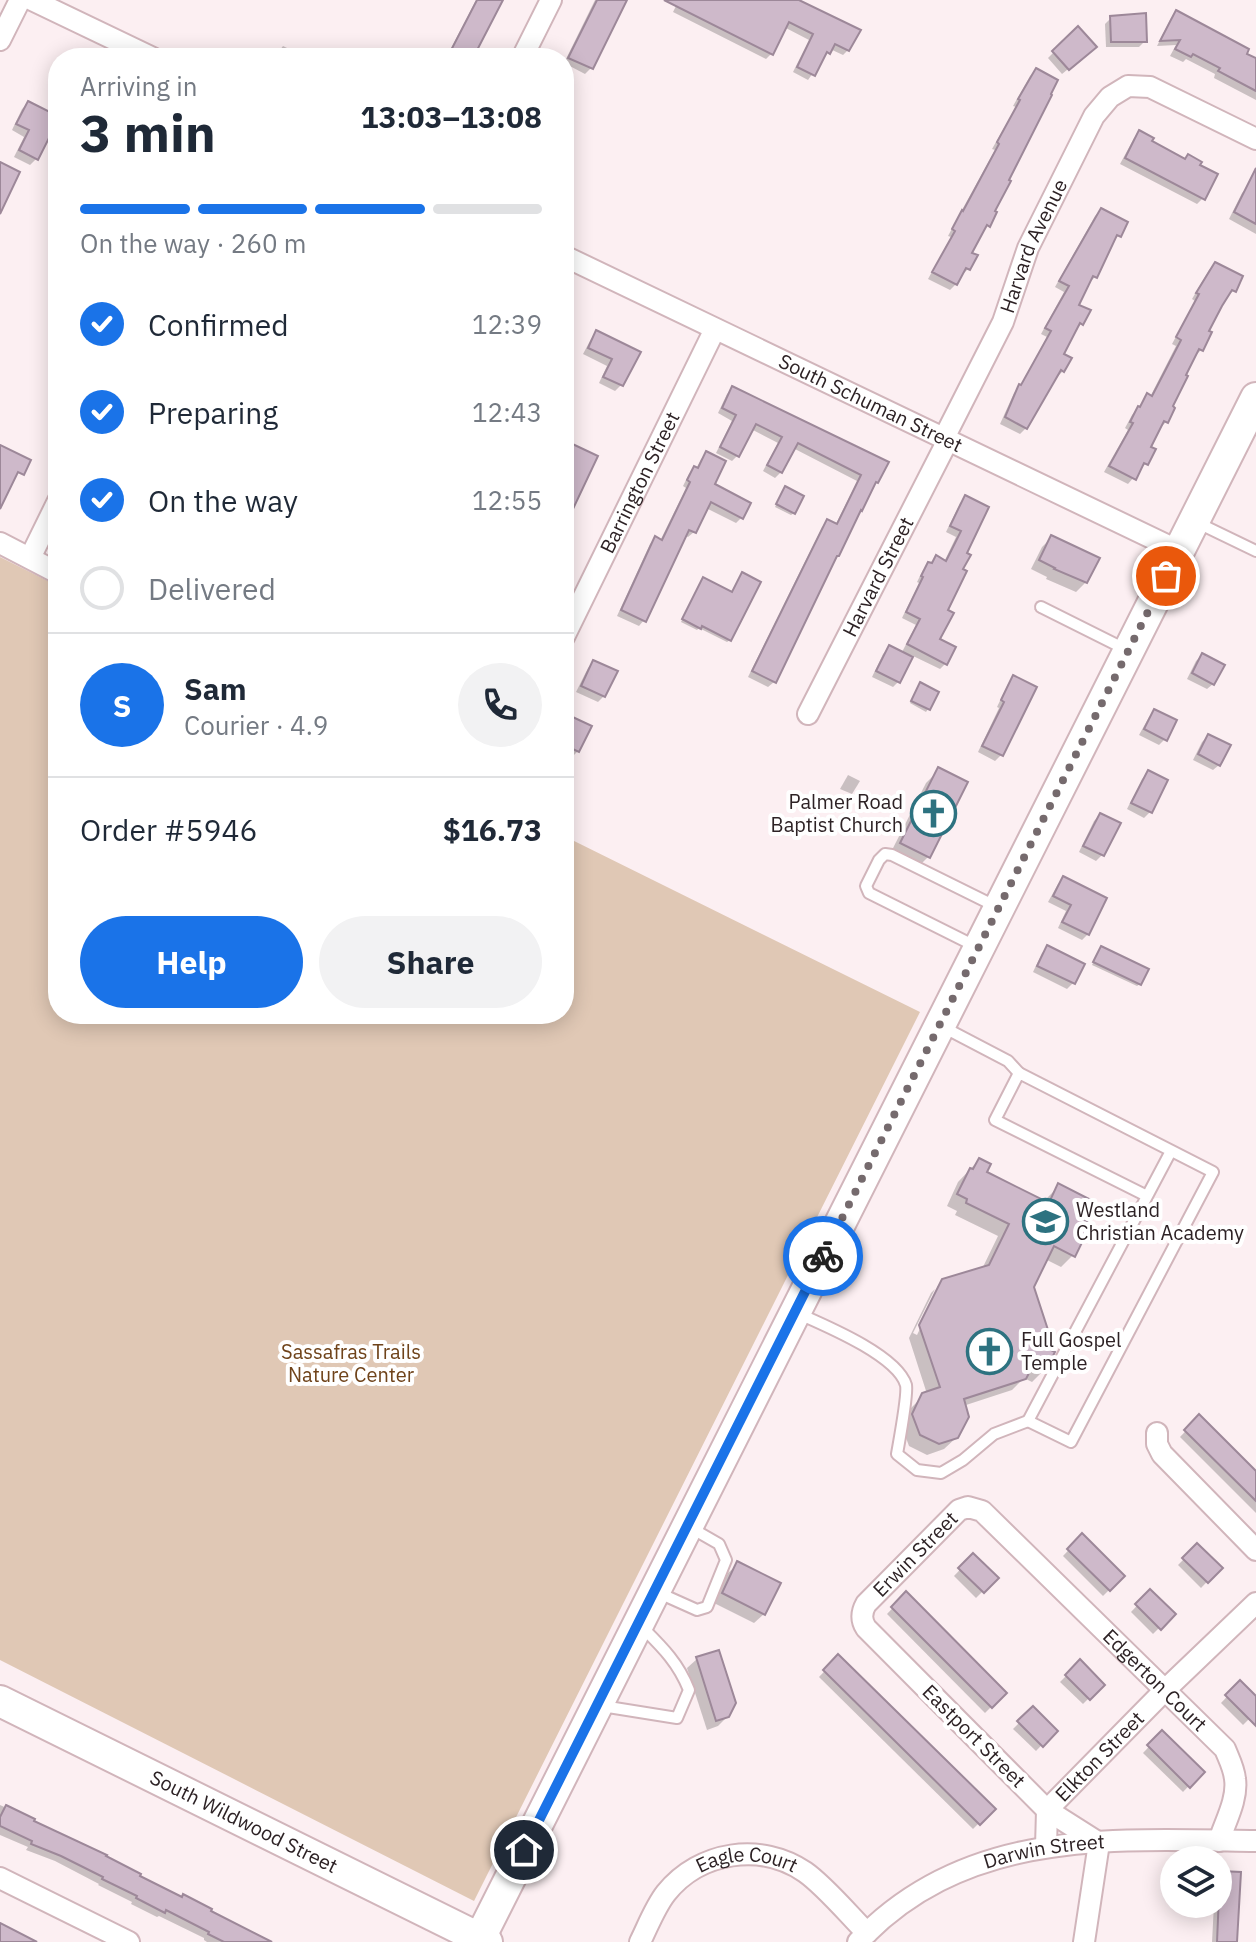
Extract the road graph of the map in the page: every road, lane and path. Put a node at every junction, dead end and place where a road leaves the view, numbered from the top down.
1 (20, 0) edge
2 (32, 0) edge
3 (551, 0) edge
4 (0, 40) edge
5 (132, 48) edge
6 (527, 48) edge
7 (1256, 139) edge
8 (574, 261) edge
9 (715, 329) junction
10 (1256, 398) edge
11 (946, 439) junction
12 (48, 521) edge
13 (1194, 521) junction
14 (0, 543) edge
15 (1179, 551) junction
16 (1256, 551) edge
17 (30, 558) junction
18 (48, 568) edge
19 (1041, 607) dead end
20 (574, 617) edge
21 (1129, 651) junction
22 (808, 714) dead end
23 (999, 908) junction
24 (978, 948) junction
25 (939, 1026) junction
26 (1019, 1073) junction
27 (1171, 1151) junction
28 (1147, 1196) junction
29 (795, 1312) junction
30 (1028, 1421) junction
31 (1157, 1433) dead end
32 (687, 1525) junction
33 (1015, 1543) joint
34 (1256, 1550) edge
35 (654, 1590) junction
36 (1256, 1603) edge
37 (862, 1616) joint
38 (638, 1623) junction
39 (1165, 1690) junction
40 (0, 1701) edge
41 (596, 1705) junction
42 (1047, 1810) junction
43 (1219, 1841) junction
44 (1256, 1841) edge
45 (1099, 1843) junction
46 (1046, 1847) junction
47 (0, 1878) edge
48 (863, 1937) edge
49 (481, 1941) edge
50 (129, 1942) edge
51 (640, 1942) edge
52 (1084, 1942) edge

1 - 4 street
2 - 5 street
3 - 6 street
7 - 11 street, Harvard Avenue
8 - 9 street, South Schuman Street
9 - 11 street, South Schuman Street
9 - 20 street, Barrington Street
10 - 13 street
11 - 15 street, South Schuman Street
11 - 22 street, Harvard Street
12 - 17 street
13 - 15 street
13 - 16 lane
14 - 17 street
15 - 21 street
17 - 18 street
19 - 21 lane
21 - 23 street
23 - 24 street
23 - 24 lane
24 - 25 street
25 - 26 lane
25 - 29 street
26 - 27 lane
26 - 28 lane
27 - 28 lane
27 - 30 lane
28 - 30 lane
29 - 30 lane
29 - 32 street
31 - 34 street
32 - 35 street
32 - 35 lane
33 - 37 street, Erwin Street
33 - 39 street, Edgerton Court
35 - 38 street
36 - 39 street, Elkton Street
37 - 42 street, Eastport Street
38 - 41 street
38 - 41 lane
39 - 42 street, Elkton Street
39 - 43 street, Edgerton Court
40 - 49 street, South Wildwood Street
41 - 49 street
42 - 45 street, Eastport Street
42 - 46 street
43 - 44 street, Darwin Street
43 - 45 street, Darwin Street
45 - 46 street, Darwin Street
45 - 52 street
46 - 48 street, Darwin Street
47 - 50 street
48 - 51 street, Eagle Court

